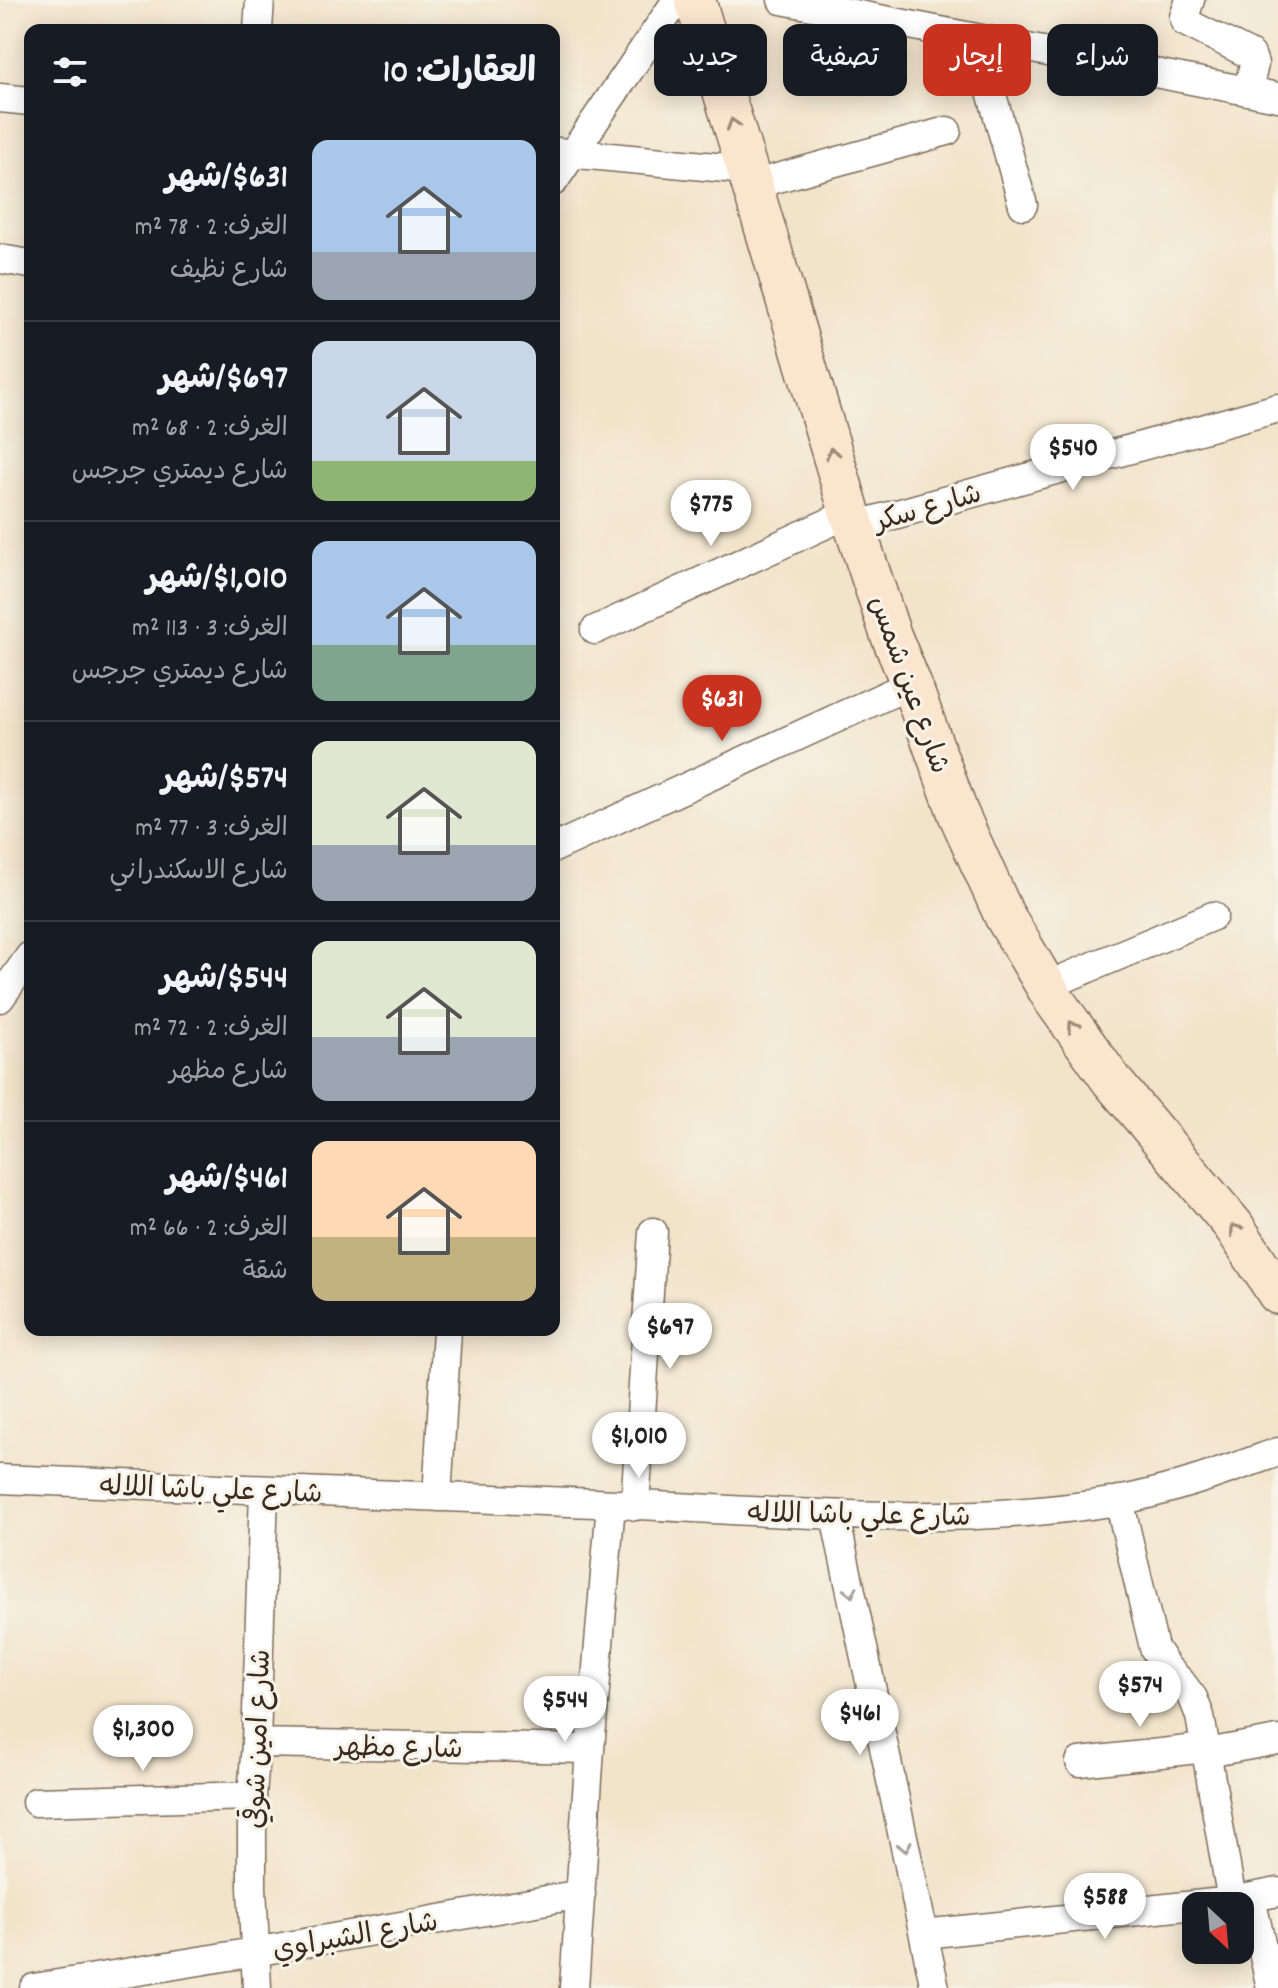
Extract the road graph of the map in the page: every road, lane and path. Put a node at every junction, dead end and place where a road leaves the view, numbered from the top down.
1 (260, 0) edge
2 (677, 0) edge
3 (695, 0) edge
4 (782, 0) edge
5 (1190, 0) edge
6 (258, 24) edge
7 (923, 28) edge
8 (1031, 49) edge
9 (1248, 91) junction
10 (992, 96) edge
11 (1278, 97) edge
12 (0, 98) edge
13 (24, 100) edge
14 (947, 131) dead end
15 (563, 152) edge
16 (750, 177) junction
17 (1023, 205) dead end
18 (0, 259) edge
19 (24, 263) edge
20 (1278, 408) edge
21 (852, 519) junction
22 (595, 630) dead end
23 (911, 684) junction
24 (560, 845) edge
25 (1213, 916) dead end
26 (24, 964) edge
27 (1046, 986) junction
28 (0, 998) edge
29 (653, 1232) dead end
30 (1278, 1294) edge
31 (447, 1336) edge
32 (1278, 1452) edge
33 (0, 1479) edge
34 (264, 1490) junction
35 (437, 1497) junction
36 (1119, 1500) junction
37 (623, 1505) junction
38 (835, 1516) junction
39 (1278, 1740) edge
40 (256, 1743) junction
41 (590, 1749) junction
42 (1207, 1750) junction
43 (1080, 1762) dead end
44 (252, 1796) junction
45 (36, 1802) dead end
46 (1252, 1892) edge
47 (581, 1894) junction
48 (1254, 1897) edge
49 (1182, 1905) edge
50 (924, 1934) junction
51 (254, 1952) junction
52 (34, 1988) edge
53 (257, 1988) edge
54 (574, 1988) edge
55 (935, 1988) edge
56 (1271, 1988) edge

1 - 6 street
2 - 15 street
16 -> 3 main road, شارع عين شمس
4 - 7 street
5 - 9 street
8 - 9 street
9 - 11 street
10 - 17 street
12 - 13 street
14 - 16 street
15 - 16 street
21 -> 16 main road, شارع عين شمس
18 - 19 street
20 - 21 street, شارع سكر
21 - 22 street, شارع سكر
21 - 23 main road, شارع عين شمس
23 - 24 street
23 - 27 main road, شارع عين شمس
25 - 27 street
26 - 28 street
30 -> 27 main road, شارع عين شمس
29 - 37 street
31 - 35 street
32 - 36 street, شارع علي باشا اللاله
33 - 34 street, شارع علي باشا اللاله
34 - 35 street, شارع علي باشا اللاله
34 - 40 street, شارع امين شوقي
35 - 37 street, شارع علي باشا اللاله
36 - 38 street, شارع علي باشا اللاله
36 - 42 street
37 - 38 street, شارع علي باشا اللاله
37 - 41 street
38 -> 50 street
39 - 42 street
40 - 41 street, شارع مظهر
40 - 44 street, شارع امين شوقي
41 - 47 street
42 - 43 street
42 - 46 street
44 - 45 street
44 - 51 street, شارع امين شوقي
47 - 51 street, شارع الشبراوي
47 - 54 street
48 - 56 street
49 - 50 street
50 - 55 street
51 - 52 street, شارع الشبراوي
51 - 53 street, شارع امين شوقي

